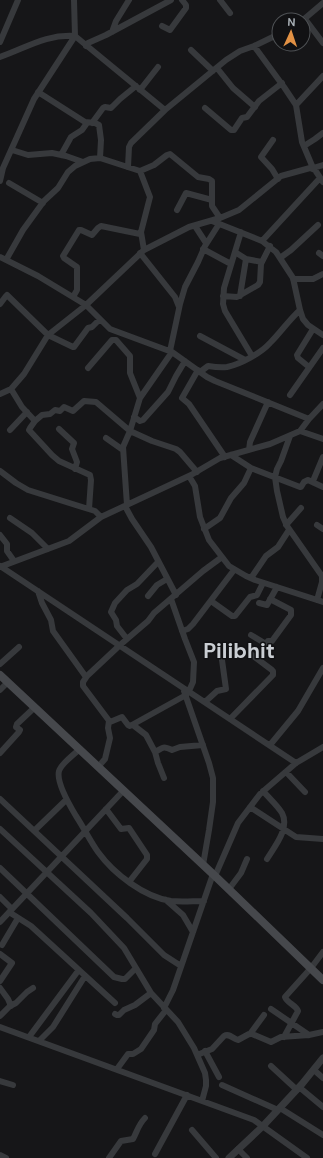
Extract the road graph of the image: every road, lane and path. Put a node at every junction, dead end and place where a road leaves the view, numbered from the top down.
1 (18, 0) edge
2 (74, 0) edge
3 (130, 0) edge
4 (154, 0) edge
5 (171, 0) edge
6 (182, 0) edge
7 (220, 0) edge
8 (323, 2) edge
9 (160, 6) junction
10 (230, 13) dead end
11 (311, 13) edge
12 (162, 26) dead end
13 (311, 28) edge
14 (112, 32) junction
15 (75, 36) junction
16 (271, 38) edge
17 (0, 42) edge
18 (323, 43) edge
19 (86, 46) junction
20 (254, 46) junction
21 (191, 50) dead end
22 (0, 57) edge
23 (158, 67) dead end
24 (215, 70) junction
25 (323, 76) edge
26 (282, 83) junction
27 (138, 88) junction
28 (38, 92) junction
29 (296, 105) junction
30 (255, 107) junction
31 (205, 108) dead end
32 (165, 110) junction
33 (90, 123) junction
34 (323, 133) edge
35 (273, 140) dead end
36 (304, 146) junction
37 (12, 150) junction
38 (60, 155) junction
39 (100, 158) junction
40 (84, 162) junction
41 (323, 165) edge
42 (128, 167) junction
43 (313, 168) junction
44 (140, 171) junction
45 (278, 179) junction
46 (0, 180) edge
47 (322, 180) edge
48 (9, 183) dead end
49 (212, 200) junction
50 (43, 203) junction
51 (177, 210) dead end
52 (219, 221) junction
53 (318, 225) dead end
54 (195, 226) junction
55 (241, 232) junction
56 (140, 234) junction
57 (262, 241) junction
58 (205, 246) junction
59 (270, 246) junction
60 (142, 252) junction
61 (235, 252) junction
62 (3, 258) edge
63 (280, 258) junction
64 (246, 259) junction
65 (262, 262) junction
66 (231, 264) junction
67 (323, 274) edge
68 (293, 279) junction
69 (223, 296) junction
70 (240, 296) junction
71 (73, 297) junction
72 (0, 304) edge
73 (86, 305) junction
74 (179, 307) junction
75 (300, 310) junction
76 (100, 319) junction
77 (313, 329) junction
78 (323, 335) edge
79 (48, 336) junction
80 (200, 336) dead end
81 (323, 348) edge
82 (171, 351) junction
83 (252, 356) junction
84 (245, 360) junction
85 (186, 361) junction
86 (309, 367) junction
87 (88, 368) dead end
88 (199, 371) junction
89 (11, 389) junction
90 (0, 394) edge
91 (290, 395) dead end
92 (140, 398) junction
93 (268, 402) junction
94 (323, 404) edge
95 (27, 412) junction
96 (134, 417) junction
97 (309, 419) junction
98 (35, 422) junction
99 (59, 429) dead end
100 (10, 430) dead end
101 (130, 431) junction
102 (300, 431) junction
103 (290, 436) junction
104 (106, 438) dead end
105 (323, 439) edge
106 (123, 450) junction
107 (249, 450) junction
108 (228, 456) junction
109 (323, 457) edge
110 (75, 468) junction
111 (251, 468) junction
112 (0, 472) edge
113 (197, 472) junction
114 (189, 476) junction
115 (275, 477) junction
116 (312, 481) junction
117 (323, 486) edge
118 (126, 505) junction
119 (301, 508) dead end
120 (89, 510) junction
121 (101, 517) junction
122 (10, 518) dead end
123 (317, 525) dead end
124 (288, 528) junction
125 (204, 529) junction
126 (323, 530) edge
127 (0, 534) edge
128 (48, 549) junction
129 (222, 557) junction
130 (14, 561) junction
131 (158, 562) junction
132 (0, 566) edge
133 (234, 570) junction
134 (323, 576) edge
135 (251, 578) junction
136 (167, 579) junction
137 (263, 583) junction
138 (276, 587) junction
139 (38, 591) junction
140 (148, 596) dead end
141 (174, 597) junction
142 (270, 599) junction
143 (211, 601) junction
144 (320, 601) edge
145 (259, 603) dead end
146 (182, 631) junction
147 (251, 635) dead end
148 (127, 639) junction
149 (120, 645) junction
150 (19, 646) dead end
151 (252, 655) dead end
152 (222, 660) dead end
153 (0, 664) edge
154 (323, 668) edge
155 (0, 675) edge
156 (86, 678) junction
157 (321, 679) edge
158 (8, 682) junction
159 (0, 690) edge
160 (186, 691) junction
161 (205, 702) junction
162 (35, 707) junction
163 (230, 719) junction
164 (109, 721) junction
165 (133, 725) junction
166 (203, 745) junction
167 (270, 745) junction
168 (323, 747) edge
169 (80, 749) junction
170 (156, 752) junction
171 (0, 753) edge
172 (296, 763) junction
173 (98, 767) junction
174 (286, 772) junction
175 (164, 778) dead end
176 (124, 790) junction
177 (263, 791) junction
178 (305, 792) dead end
179 (0, 799) edge
180 (66, 800) junction
181 (250, 807) junction
182 (106, 809) junction
183 (0, 829) edge
184 (284, 829) junction
185 (34, 831) junction
186 (86, 831) junction
187 (323, 838) edge
188 (61, 857) junction
189 (247, 859) dead end
190 (267, 859) dead end
191 (203, 865) junction
192 (0, 868) edge
193 (47, 872) junction
194 (214, 875) junction
195 (129, 882) junction
196 (229, 889) junction
197 (26, 893) junction
198 (0, 897) edge
199 (165, 899) junction
200 (204, 901) junction
201 (11, 910) junction
202 (18, 918) junction
203 (0, 922) edge
204 (193, 932) junction
205 (2, 945) dead end
206 (323, 952) edge
207 (0, 954) edge
208 (181, 966) junction
209 (136, 968) junction
210 (311, 968) junction
211 (78, 970) junction
212 (85, 976) junction
213 (0, 980) edge
214 (323, 980) edge
215 (0, 988) edge
216 (33, 988) dead end
217 (151, 993) junction
218 (115, 1003) dead end
219 (11, 1006) junction
220 (165, 1009) junction
221 (271, 1009) dead end
222 (115, 1014) dead end
223 (264, 1015) dead end
224 (0, 1016) edge
225 (292, 1023) junction
226 (0, 1027) edge
227 (323, 1032) edge
228 (250, 1034) junction
229 (309, 1035) junction
230 (29, 1037) junction
231 (284, 1037) junction
232 (39, 1041) junction
233 (205, 1051) junction
234 (196, 1052) junction
235 (323, 1058) edge
236 (271, 1066) dead end
237 (117, 1069) junction
238 (314, 1070) junction
239 (219, 1077) dead end
240 (323, 1078) edge
241 (0, 1081) edge
242 (13, 1085) dead end
243 (222, 1085) dead end
244 (298, 1089) junction
245 (187, 1095) junction
246 (202, 1101) junction
247 (323, 1107) edge
248 (279, 1109) junction
249 (145, 1118) dead end
250 (263, 1126) junction
251 (192, 1130) dead end
252 (323, 1135) edge
253 (238, 1149) junction
254 (155, 1154) dead end
255 (0, 1155) edge
256 (6, 1158) edge
257 (109, 1158) edge
258 (216, 1158) edge
259 (229, 1158) edge
260 (247, 1158) edge
261 (307, 1158) edge

1 - 17 street
2 - 15 street
3 - 14 street
4 - 9 street
5 - 9 street
6 - 12 street
7 - 10 street
8 - 11 street
9 - 14 street
13 - 18 street
14 - 19 street
15 - 19 street
15 - 22 street
15 - 28 street
16 - 20 street
19 - 27 street
20 - 24 street
20 - 26 street
21 - 24 street
23 - 27 street
24 - 30 street
24 - 32 street
25 - 29 street
26 - 29 street
26 - 30 street
27 - 32 street
27 - 33 street
28 - 33 street
28 - 37 street
29 - 36 street
30 - 31 street
32 - 42 street
33 - 38 street
33 - 39 street
34 - 36 street
35 - 45 street
36 - 43 street
37 - 38 street
37 - 46 street
38 - 40 street
39 - 40 street
39 - 42 street
40 - 50 street
41 - 43 street
42 - 44 street
43 - 45 street
43 - 47 street
44 - 49 street
44 - 56 street
45 - 52 street
47 - 57 street
48 - 50 street
49 - 51 street
49 - 52 street
50 - 62 street
52 - 54 street
52 - 55 street
52 - 58 street
53 - 63 street
54 - 58 street
54 - 60 street
55 - 57 street
55 - 61 street
56 - 60 street
56 - 71 street
57 - 59 street
58 - 66 street
58 - 74 street
59 - 63 street
59 - 65 street
60 - 73 street
60 - 74 street
61 - 64 street
61 - 66 street
62 - 71 street
63 - 68 street
64 - 65 street
64 - 70 street
65 - 70 street
66 - 69 street
67 - 68 street
68 - 75 street
69 - 70 street
69 - 83 street
71 - 73 street
72 - 79 street
73 - 76 street
73 - 79 street
74 - 82 street
75 - 77 street
75 - 83 street
76 - 79 street
76 - 82 street
77 - 78 street
77 - 86 street
79 - 89 street
80 - 84 street
81 - 86 street
82 - 85 street
82 - 92 street
83 - 84 street
84 - 88 street
85 - 88 street
85 - 96 street
86 - 91 street
87 - 92 street
88 - 93 street
88 - 108 street
89 - 90 street
89 - 95 street
92 - 96 street
93 - 97 street
93 - 107 street
94 - 97 street
95 - 98 street
95 - 100 street
96 - 101 street
97 - 102 street
98 - 101 street
98 - 110 street
99 - 110 street
101 - 106 street
101 - 113 street
102 - 103 street
102 - 105 street
103 - 107 street
103 - 115 street
104 - 106 street
106 - 118 street
107 - 108 street
108 - 111 street
108 - 113 street
109 - 116 street
110 - 120 street
111 - 115 street
111 - 125 street
112 - 120 street
113 - 114 street
114 - 118 street
114 - 125 street
115 - 116 street
115 - 124 street
116 - 117 street
118 - 121 street
118 - 131 street
119 - 124 street
120 - 121 street
121 - 128 street
122 - 128 street
123 - 126 street
124 - 134 street
124 - 135 street
125 - 129 street
127 - 130 street
128 - 130 street
129 - 133 street
129 - 141 street
130 - 132 street
131 - 136 street
131 - 148 street
132 - 139 street
133 - 135 street
133 - 143 street
134 - 144 street
135 - 137 street
136 - 140 street
136 - 141 street
137 - 138 street
137 - 143 street
138 - 142 street
138 - 144 street
139 - 149 street
139 - 156 street
141 - 146 street
141 - 148 street
142 - 145 street
142 - 147 street
143 - 146 street
146 - 160 street
148 - 149 street
149 - 156 street
149 - 160 street
150 - 153 street
151 - 163 street
152 - 161 street
154 - 157 street
155 - 158 main road
156 - 164 street
157 - 167 street
158 - 159 street
158 - 162 main road
160 - 161 street
160 - 165 street
160 - 166 street
161 - 163 street
162 - 169 main road
162 - 171 street
163 - 167 street
164 - 165 street
164 - 173 street
165 - 170 street
166 - 170 street
166 - 191 street
167 - 172 street
168 - 172 street
169 - 173 main road
169 - 180 street
170 - 175 street
172 - 174 street
173 - 176 main road
174 - 177 street
174 - 178 street
176 - 182 street
176 - 191 main road
177 - 181 street
177 - 184 street
179 - 185 street
180 - 185 street
180 - 186 street
181 - 184 street
181 - 194 street
182 - 186 street
182 - 195 street
183 - 193 street
184 - 187 street
184 - 190 street
185 - 188 street
186 - 188 street
186 - 195 street
188 - 193 street
188 - 208 street
189 - 196 street
191 - 194 main road
192 - 197 street
193 - 197 street
193 - 209 street
194 - 196 main road
194 - 200 street
195 - 199 street
196 - 210 main road
197 - 201 street
197 - 209 street
198 - 201 street
199 - 200 street
199 - 204 street
200 - 204 street
201 - 202 street
201 - 203 street
202 - 205 street
202 - 211 street
204 - 208 street
206 - 210 street
207 - 213 street
208 - 220 street
209 - 217 street
210 - 214 main road
210 - 225 street
211 - 212 street
211 - 230 street
212 - 218 street
212 - 232 street
215 - 219 street
216 - 219 street
217 - 220 street
217 - 222 street
219 - 224 street
220 - 234 street
220 - 237 street
221 - 225 street
223 - 228 street
225 - 229 street
225 - 231 street
226 - 230 street
227 - 229 street
228 - 231 street
228 - 233 street
229 - 231 street
230 - 232 street
232 - 237 street
233 - 234 street
233 - 239 street
234 - 246 street
235 - 238 street
236 - 244 street
237 - 245 street
238 - 240 street
238 - 244 street
241 - 242 street
243 - 248 street
244 - 247 street
244 - 248 street
245 - 246 street
245 - 254 street
246 - 250 street
248 - 250 street
248 - 252 street
249 - 257 street
250 - 253 street
250 - 261 street
251 - 258 street
253 - 259 street
253 - 260 street
255 - 256 street

